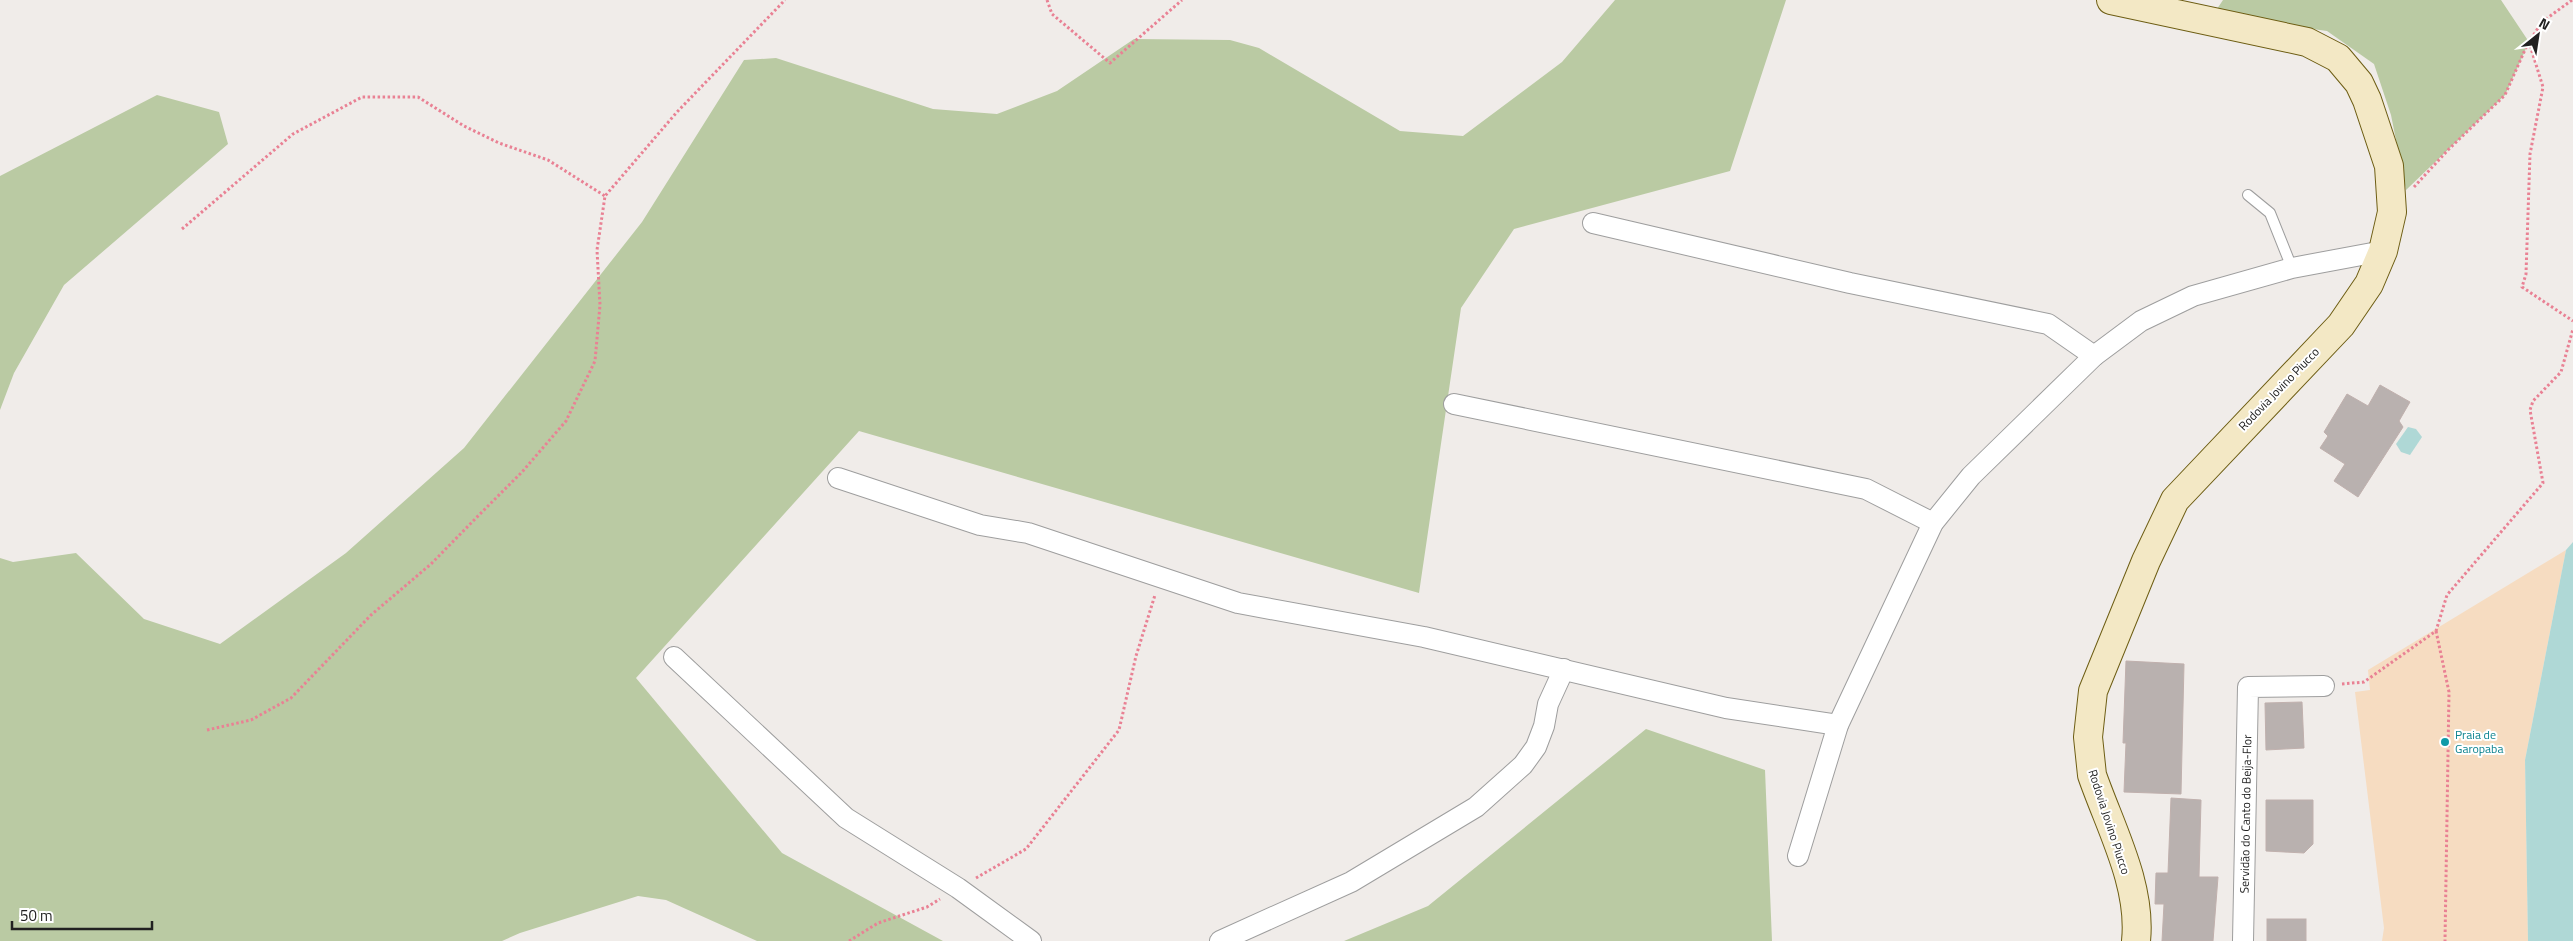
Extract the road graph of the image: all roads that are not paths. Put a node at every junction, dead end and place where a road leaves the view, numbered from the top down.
1 (2111, 0) edge
2 (2248, 195) dead end
3 (1593, 223) dead end
4 (2383, 251) junction
5 (2292, 268) junction
6 (2094, 356) junction
7 (1454, 404) dead end
8 (838, 478) dead end
9 (1933, 523) junction
10 (674, 657) dead end
11 (1564, 669) junction
12 (2324, 686) road end
13 (1838, 725) junction
14 (1798, 856) dead end
15 (1031, 941) edge
16 (1220, 941) edge
17 (2136, 941) edge
18 (2243, 941) edge

1 - 4 main road, Rodovia Jovino Piucco
2 - 5 lane
3 - 6 street
4 - 5 street
4 - 17 main road, Rodovia Jovino Piucco
5 - 6 street
6 - 9 street
7 - 9 street
8 - 11 street
9 - 13 street
10 - 15 street
11 - 13 street
11 - 16 street
12 - 18 street, Servidão do Canto do Beija-Flor
13 - 14 street

